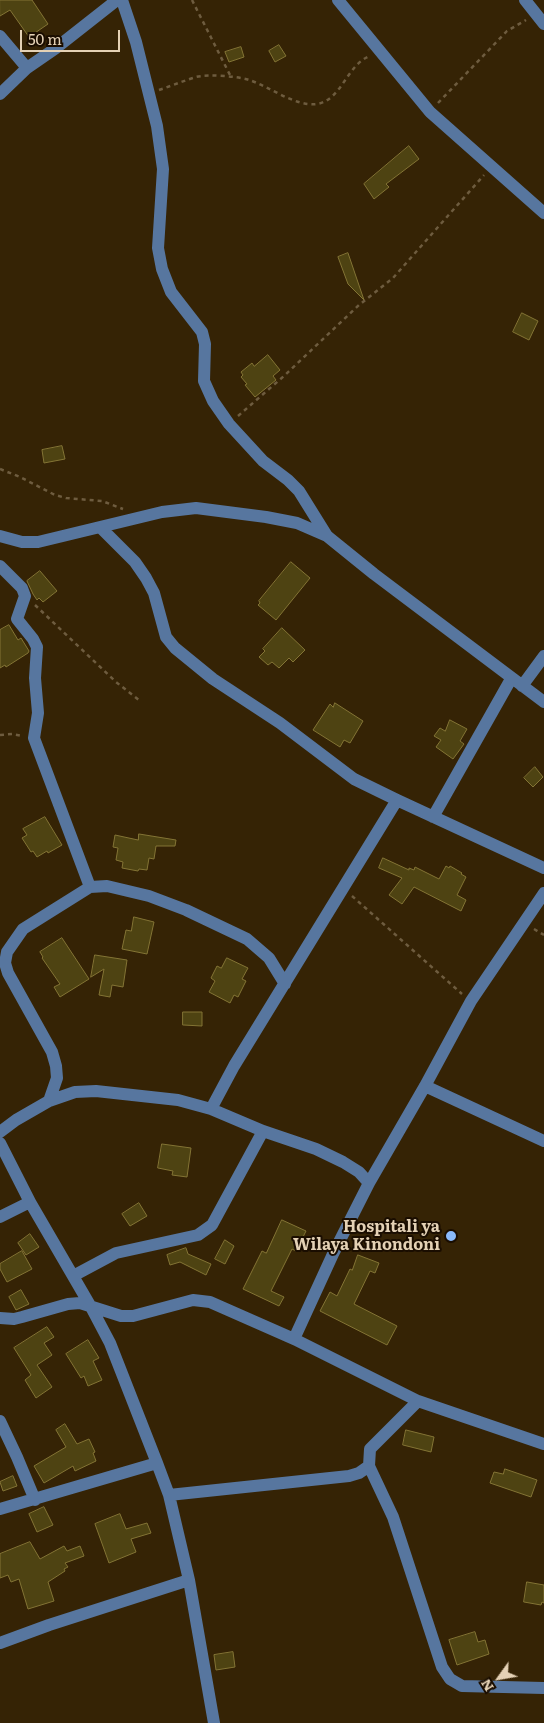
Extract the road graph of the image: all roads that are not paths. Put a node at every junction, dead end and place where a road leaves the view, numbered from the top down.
1 (117, 0) edge
2 (122, 0) edge
3 (338, 0) edge
4 (525, 0) edge
5 (543, 23) edge
6 (0, 36) edge
7 (27, 68) junction
8 (0, 94) edge
9 (544, 213) edge
10 (101, 528) junction
11 (0, 536) edge
12 (327, 536) junction
13 (0, 566) edge
14 (544, 656) edge
15 (511, 679) junction
16 (522, 686) junction
17 (544, 702) edge
18 (397, 800) junction
19 (433, 817) junction
20 (544, 868) edge
21 (90, 886) junction
22 (544, 893) edge
23 (286, 984) junction
24 (425, 1086) junction
25 (49, 1101) junction
26 (211, 1108) junction
27 (263, 1131) junction
28 (0, 1132) edge
29 (544, 1141) edge
30 (0, 1143) edge
31 (369, 1183) junction
32 (30, 1202) junction
33 (0, 1217) edge
34 (73, 1276) junction
35 (91, 1307) junction
36 (0, 1318) edge
37 (294, 1339) junction
38 (418, 1401) junction
39 (0, 1421) edge
40 (544, 1444) edge
41 (157, 1463) junction
42 (369, 1466) junction
43 (169, 1495) junction
44 (35, 1500) junction
45 (0, 1509) edge
46 (189, 1580) junction
47 (0, 1643) edge
48 (544, 1688) edge
49 (214, 1723) edge

1 - 7 street
2 - 12 street
3 - 9 street
4 - 5 street
6 - 7 street
7 - 8 street
10 - 11 street
10 - 12 street
10 - 18 street
12 - 15 street
13 - 21 street
14 - 16 street
15 - 16 street
15 - 19 street
16 - 17 street
18 - 19 street
18 - 23 street
19 - 20 street
21 - 23 street
21 - 25 street
22 - 24 street
23 - 26 street
24 - 29 street
24 - 31 street
25 - 26 street
25 - 28 street
26 - 27 street
27 - 31 street
27 - 34 street
30 - 32 street
31 - 37 street
32 - 33 street
32 - 34 street
34 - 35 street
35 - 36 street
35 - 37 street
35 - 41 street
37 - 38 street
38 - 40 street
38 - 42 street
39 - 44 street
41 - 43 street
41 - 44 street
42 - 43 street
42 - 48 street
43 - 46 street
44 - 45 street
46 - 47 street
46 - 49 street

